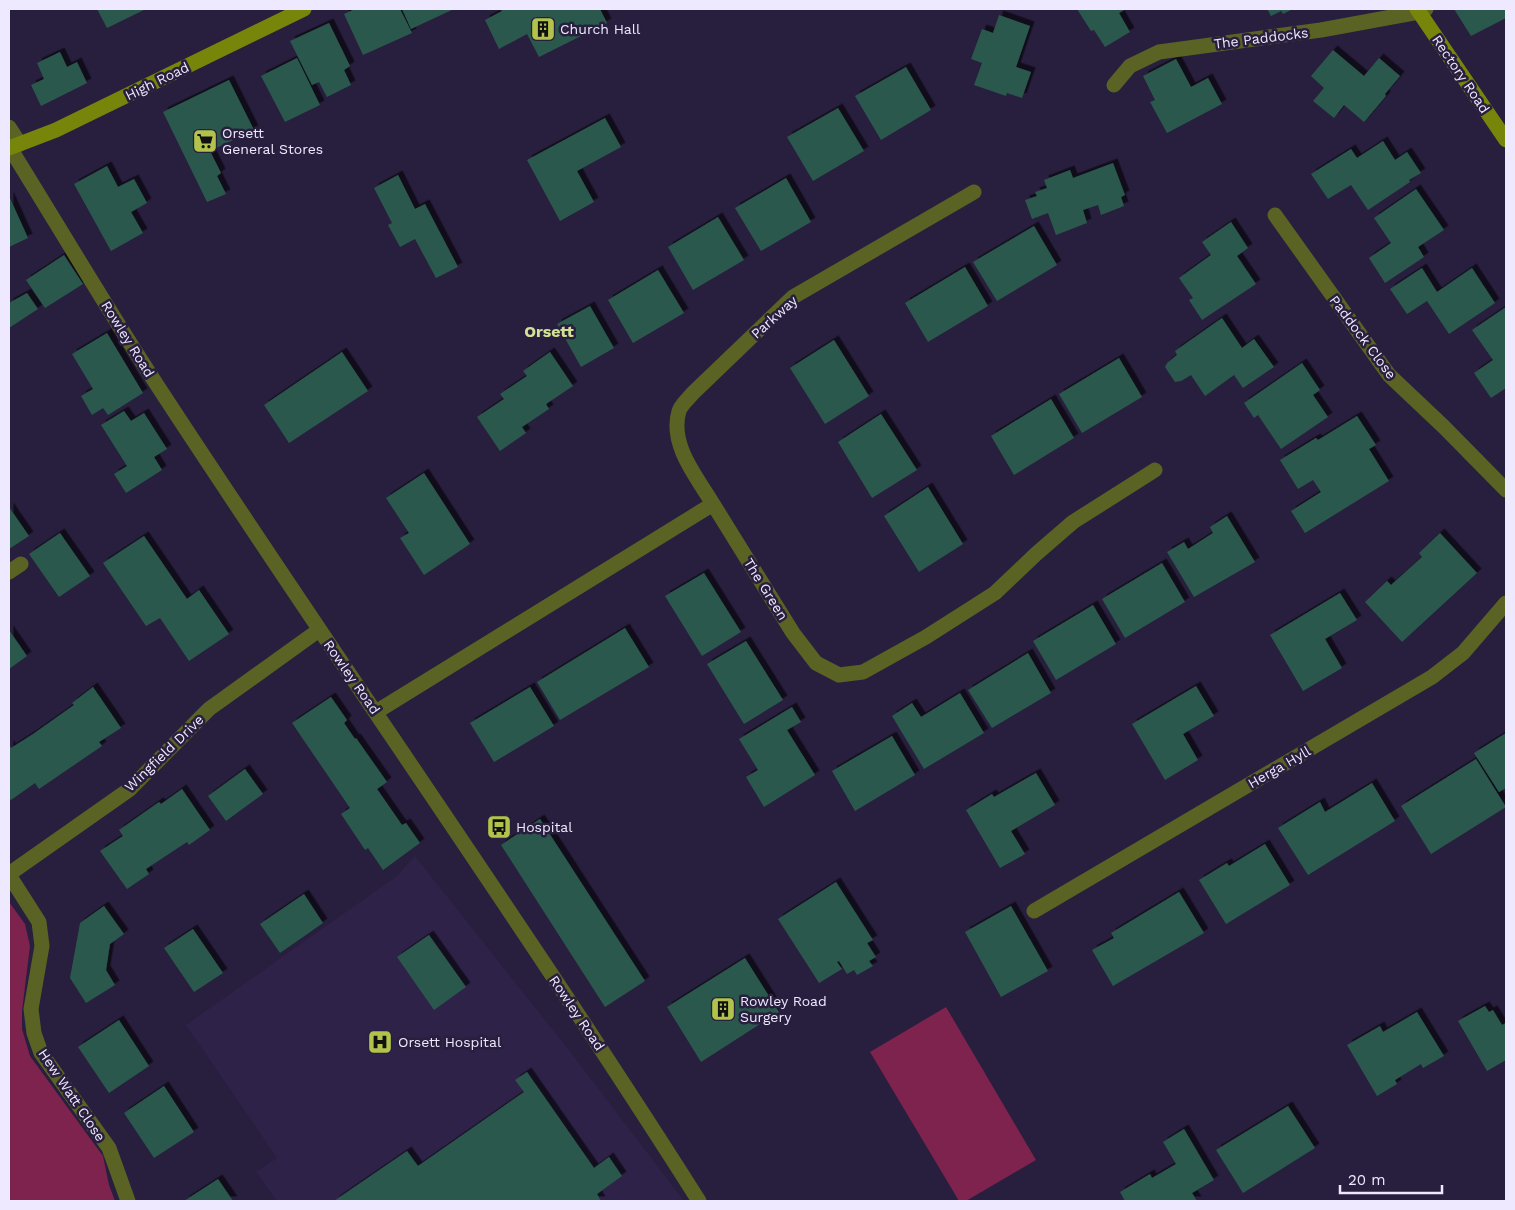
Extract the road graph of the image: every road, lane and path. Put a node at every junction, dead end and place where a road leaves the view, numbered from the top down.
1 (304, 9) edge
2 (1421, 10) edge
3 (1114, 85) dead end
4 (9, 127) edge
5 (1506, 140) edge
6 (13, 147) edge
7 (974, 192) dead end
8 (1274, 215) dead end
9 (1155, 470) dead end
10 (1506, 490) edge
11 (713, 504) junction
12 (1506, 603) edge
13 (319, 630) junction
14 (376, 712) junction
15 (9, 874) edge
16 (1034, 911) dead end
17 (128, 1201) edge
18 (699, 1201) edge

1 - 6 main road, High Road
2 - 3 street, The Paddocks
2 - 5 main road, Rectory Road
4 - 6 street, Rowley Road
6 - 13 street, Rowley Road
7 - 11 street, Parkway
8 - 10 street, Paddock Close
9 - 11 street, The Green
11 - 14 street
12 - 16 street, Herga Hyll
13 - 14 street, Rowley Road
13 - 15 street, Wingfield Drive
14 - 18 street, Rowley Road
15 - 17 street, Hew Watt Close

